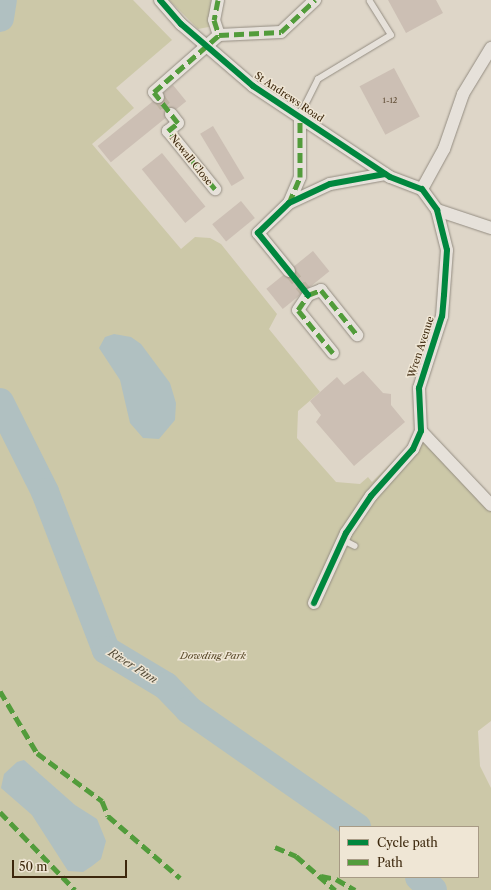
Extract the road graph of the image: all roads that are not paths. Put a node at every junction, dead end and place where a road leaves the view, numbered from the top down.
1 (160, 0) edge
2 (218, 0) edge
3 (315, 0) edge
4 (370, 1) dead end
5 (219, 35) junction
6 (205, 45) junction
7 (491, 48) edge
8 (158, 97) dead end
9 (171, 114) tunnel mouth
10 (300, 115) junction
11 (385, 174) junction
12 (215, 189) dead end
13 (422, 189) junction
14 (289, 203) junction
15 (437, 210) junction
16 (491, 228) edge
17 (289, 271) tunnel mouth
18 (357, 336) dead end
19 (333, 353) dead end
20 (421, 431) junction
21 (491, 505) edge
22 (343, 540) junction
23 (355, 546) dead end
24 (314, 603) dead end

1 - 6 street, St Andrews Road
2 - 5 street
3 - 5 street
4 - 10 lane
5 - 6 street
6 - 8 street
6 - 10 street, St Andrews Road
7 - 13 street
9 - 12 street, Newall Close
10 - 11 street, St Andrews Road
10 - 14 street
11 - 13 street, St Andrews Road
11 - 14 street
13 - 15 street, Wren Avenue
14 - 17 street
15 - 16 street
15 - 20 street, Wren Avenue
18 - 19 street
20 - 21 street
20 - 22 street, Wren Avenue
22 - 23 lane
22 - 24 street, Wren Avenue

